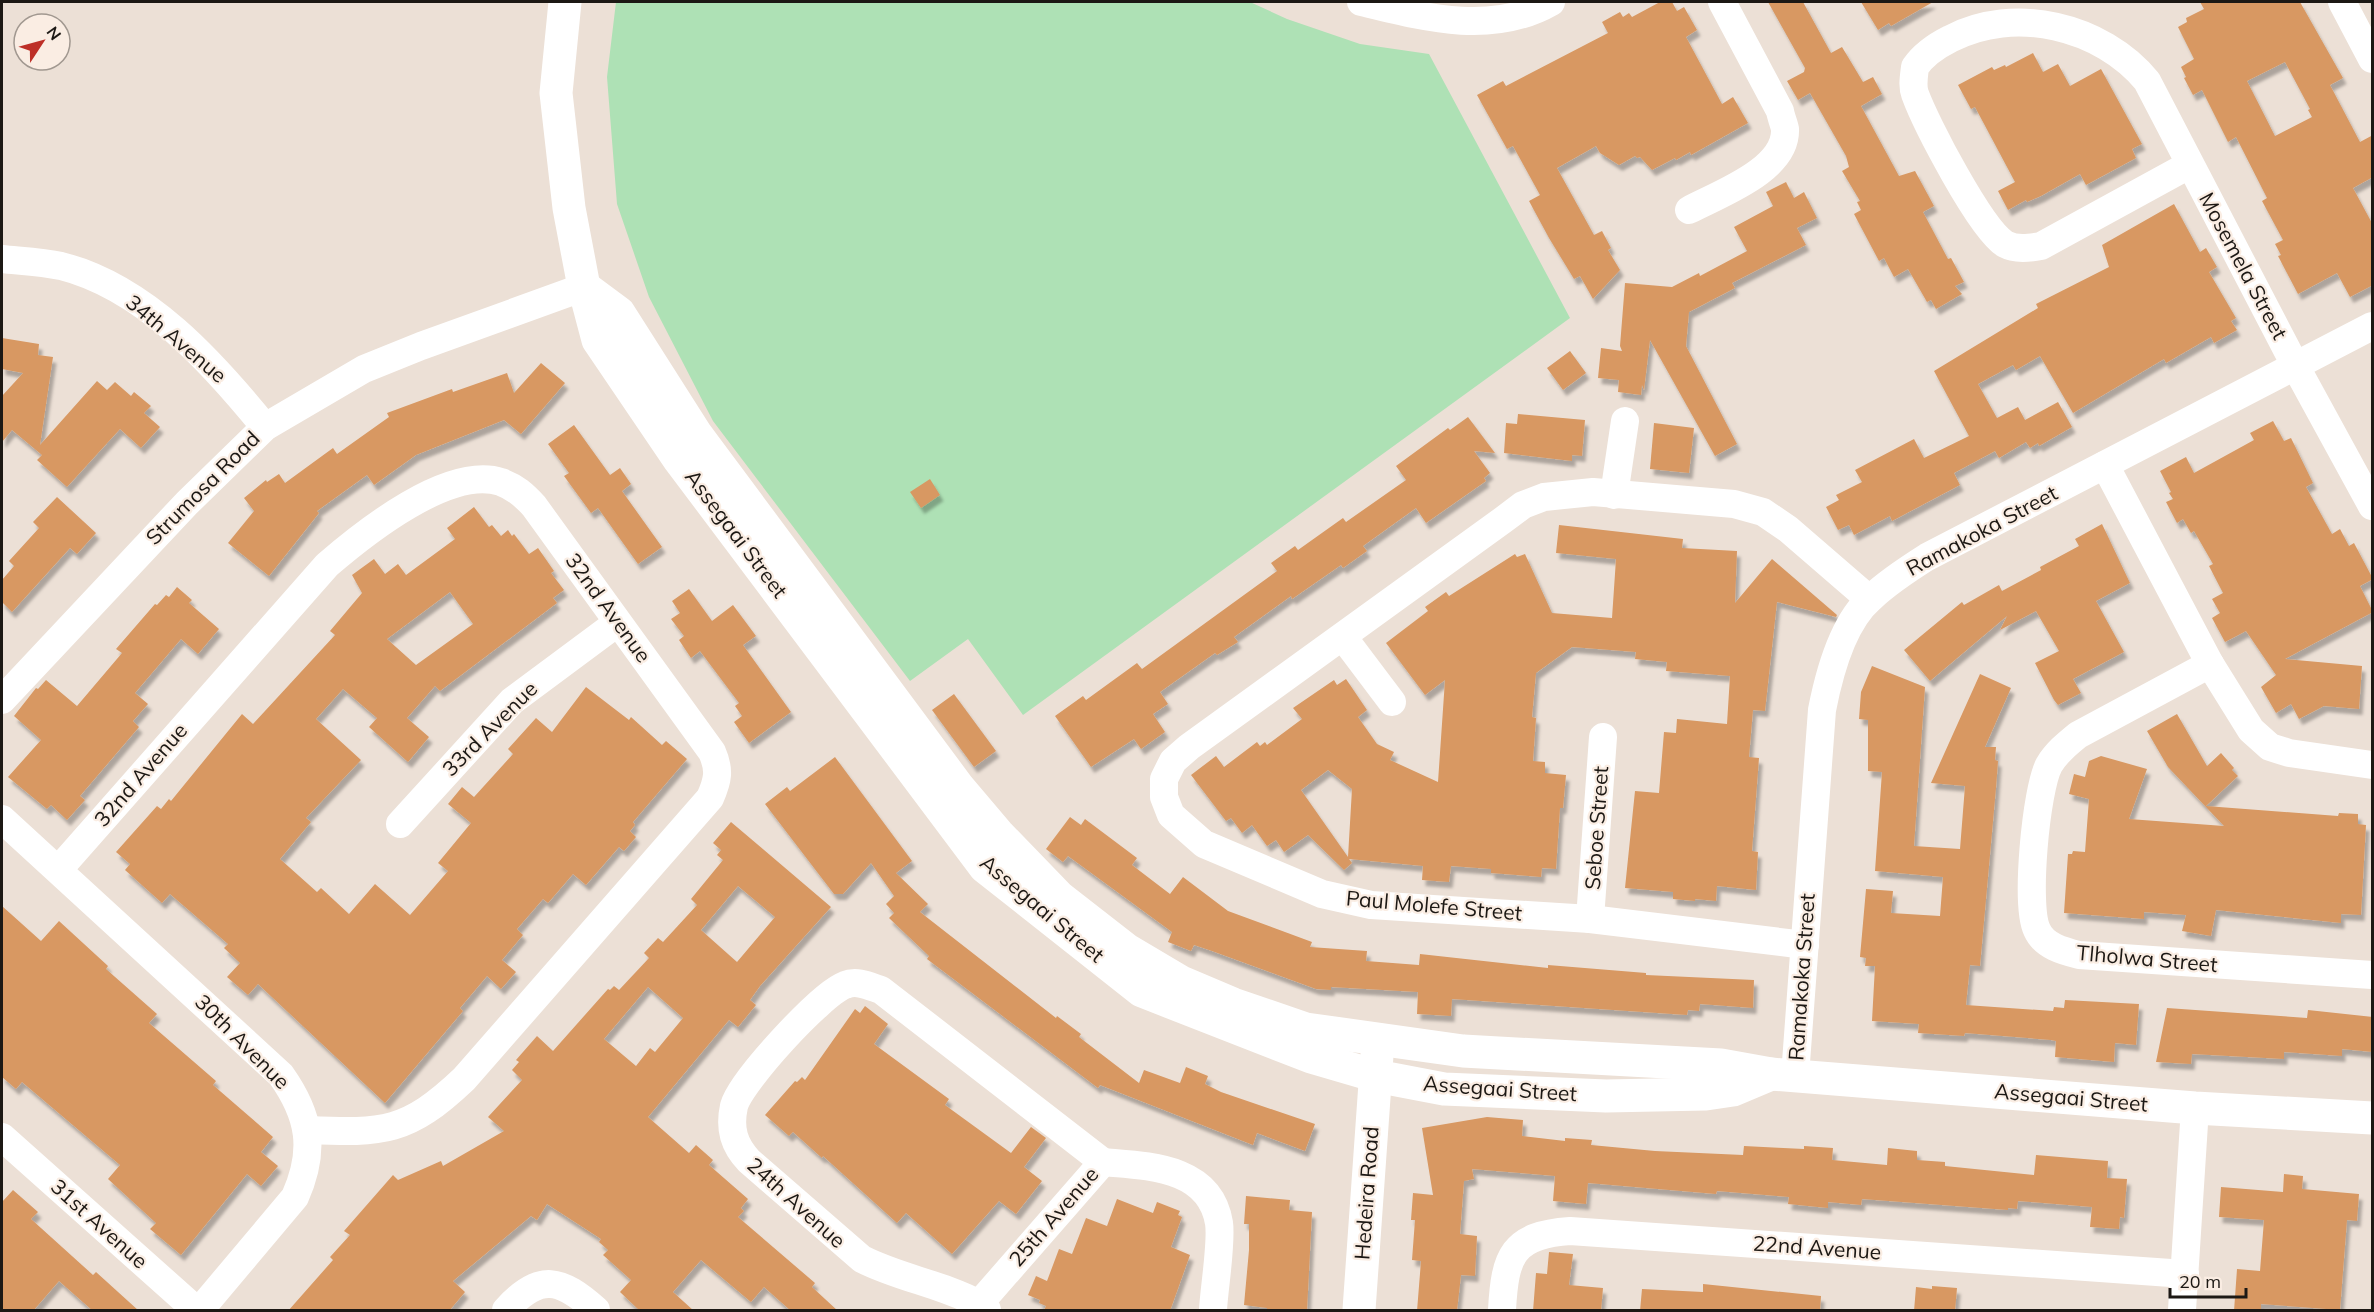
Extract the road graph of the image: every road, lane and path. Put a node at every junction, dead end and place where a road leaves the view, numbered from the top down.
1 (565, 2) edge
2 (1361, 2) edge
3 (1551, 2) edge
4 (1722, 2) edge
5 (2342, 2) edge
6 (2373, 59) edge
7 (2190, 165) junction
8 (1689, 210) dead end
9 (2, 259) edge
10 (584, 287) junction
11 (2373, 326) edge
12 (2296, 367) junction
13 (1624, 421) dead end
14 (265, 427) junction
15 (2106, 465) junction
16 (1614, 495) junction
17 (2373, 507) edge
18 (1869, 599) junction
19 (617, 622) junction
20 (1343, 637) junction
21 (2210, 664) junction
22 (2, 700) edge
23 (1392, 702) dead end
24 (1603, 737) dead end
25 (2373, 765) edge
26 (2, 819) edge
27 (400, 824) dead end
28 (59, 869) junction
29 (1590, 919) junction
30 (1805, 945) junction
31 (2373, 975) edge
32 (1377, 1038) junction
33 (1783, 1075) junction
34 (1376, 1076) junction
35 (2195, 1108) junction
36 (2373, 1118) edge
37 (308, 1130) junction
38 (2, 1137) edge
39 (1103, 1162) junction
40 (2186, 1274) junction
41 (983, 1307) edge
42 (198, 1311) edge
43 (506, 1311) edge
44 (596, 1311) edge
45 (1213, 1311) edge
46 (1359, 1311) edge
47 (1502, 1311) edge
48 (2182, 1311) edge

1 - 10 street, Assegaai Street
2 - 3 street
4 - 8 street
5 - 6 street
7 - 7 street, Mosemela Street
7 - 12 street, Mosemela Street
9 - 14 street, 34th Avenue
10 - 14 street, Strumosa Road
10 - 32 street, Assegaai Street
10 - 34 street, Assegaai Street
11 - 12 street, Ramakoka Street
12 - 15 street, Ramakoka Street
12 - 17 street, Mosemela Street
13 - 16 street
14 - 22 street, Strumosa Road
15 - 18 street, Ramakoka Street
15 - 21 street
16 - 18 street, Paul Molefe Street
16 - 20 street, Paul Molefe Street
18 - 30 street, Ramakoka Street
19 - 27 street, 33rd Avenue
19 - 28 street, 32nd Avenue
19 - 37 street, 32nd Avenue
20 - 23 street
20 - 29 street, Paul Molefe Street
21 - 25 street
21 - 31 street, Tlholwa Street
24 - 29 street, Seboe Street
26 - 28 street, 30th Avenue
28 - 37 street, 30th Avenue
29 - 30 street, Paul Molefe Street
30 - 33 street, Ramakoka Street
32 - 33 street, Assegaai Street
32 - 34 street, Hedeira Road
33 - 34 street, Assegaai Street
33 - 35 street, Assegaai Street
34 - 46 street, Hedeira Road
35 - 36 street, Assegaai Street
35 - 40 street
37 - 42 street, 30th Avenue
38 - 42 street, 31st Avenue
39 - 41 street, 25th Avenue
39 - 41 street, 24th Avenue
39 - 45 street, 25th Avenue
40 - 47 street, 22nd Avenue
40 - 48 street
43 - 44 street

